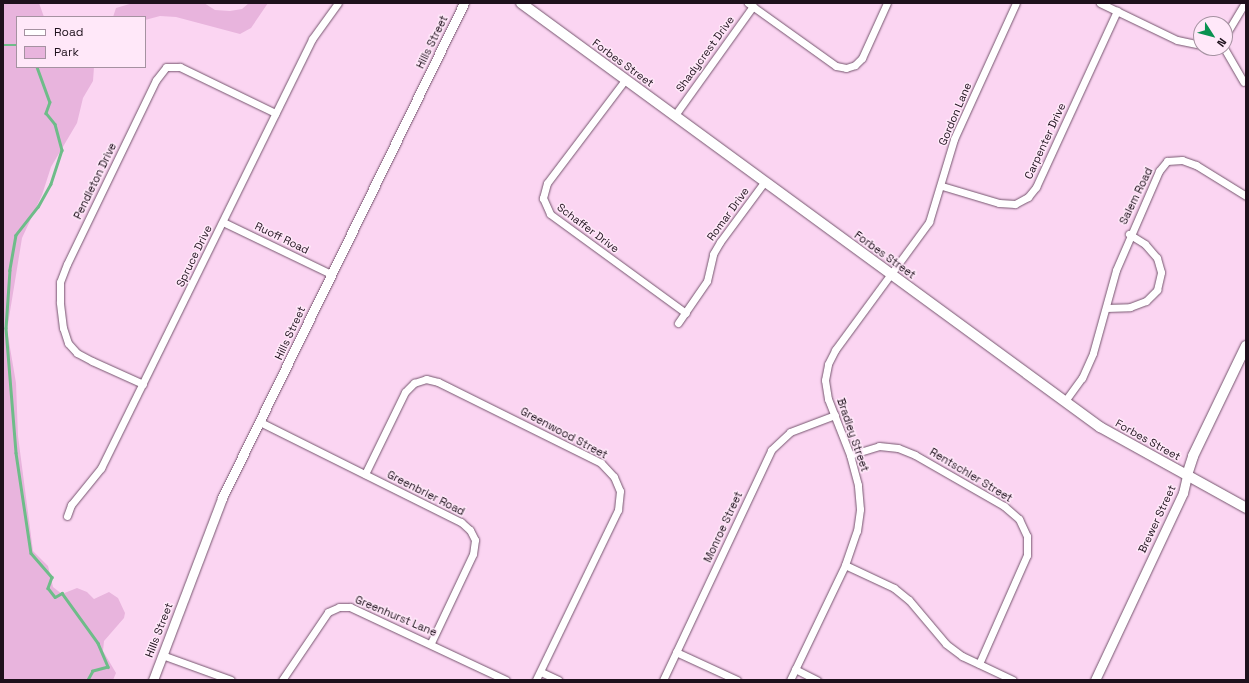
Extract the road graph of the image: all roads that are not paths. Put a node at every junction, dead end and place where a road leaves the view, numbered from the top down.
1 (338, 3) edge
2 (464, 3) edge
3 (521, 3) edge
4 (887, 3) edge
5 (1016, 3) edge
6 (1100, 3) edge
7 (1245, 3) edge
8 (751, 5) edge
9 (1117, 11) junction
10 (1233, 23) edge
11 (1193, 43) edge
12 (1229, 56) edge
13 (625, 80) junction
14 (1244, 82) dead end
15 (275, 113) junction
16 (675, 115) junction
17 (765, 181) junction
18 (942, 186) junction
19 (1246, 196) edge
20 (223, 222) junction
21 (1129, 234) junction
22 (331, 274) junction
23 (891, 274) junction
24 (1106, 308) junction
25 (686, 313) junction
26 (678, 324) dead end
27 (1246, 346) edge
28 (143, 384) junction
29 (1065, 401) junction
30 (835, 415) junction
31 (260, 422) junction
32 (850, 455) junction
33 (365, 474) junction
34 (1187, 475) junction
35 (1246, 508) edge
36 (67, 516) dead end
37 (845, 565) junction
38 (431, 643) junction
39 (676, 652) junction
40 (162, 655) junction
41 (979, 664) junction
42 (795, 669) junction
43 (541, 672) junction
44 (153, 680) edge
45 (231, 680) edge
46 (282, 680) edge
47 (506, 680) edge
48 (536, 680) edge
49 (558, 680) edge
50 (663, 680) edge
51 (737, 680) edge
52 (790, 680) edge
53 (817, 680) edge
54 (1013, 680) edge
55 (1095, 680) edge

1 - 15 street, Spruce Drive
2 - 22 street, Hills Street
3 - 13 main road, Forbes Street
4 - 8 street, Shadycrest Drive
5 - 18 street, Gordon Lane
6 - 9 street
7 - 10 street
8 - 16 street, Shadycrest Drive
9 - 11 street
9 - 18 street, Carpenter Drive
12 - 14 street
13 - 16 main road, Forbes Street
13 - 25 street, Schaffer Drive
15 - 20 street, Spruce Drive
15 - 28 street, Pendleton Drive
16 - 17 main road, Forbes Street
17 - 23 main road, Forbes Street
17 - 25 street, Romar Drive
18 - 23 street, Gordon Lane
19 - 21 street, Salem Road
20 - 22 street, Ruoff Road
20 - 28 street, Spruce Drive
21 - 24 street, Salem Road
21 - 24 street, Salem Road
22 - 31 street, Hills Street
23 - 29 main road, Forbes Street
23 - 30 street, Bradley Street
24 - 29 street, Salem Road
25 - 26 street, Romar Drive
27 - 34 main road, Brewer Street
28 - 36 street, Spruce Drive
29 - 34 main road, Forbes Street
30 - 32 street, Bradley Street
30 - 39 street, Monroe Street
31 - 33 street, Greenbrier Road
31 - 40 street, Hills Street
32 - 37 street, Bradley Street
32 - 41 street, Rentschler Street
33 - 38 street, Greenbrier Road
33 - 43 street, Greenwood Street
34 - 35 main road, Forbes Street
34 - 55 street, Brewer Street
37 - 41 street
37 - 42 street, Bradley Street
38 - 46 street, Greenhurst Lane
38 - 47 street, Greenhurst Lane
39 - 50 street, Monroe Street
39 - 51 street
40 - 44 street, Hills Street
40 - 45 street
41 - 54 street
42 - 52 street, Bradley Street
42 - 53 street
43 - 48 street, Greenwood Street
43 - 49 street

